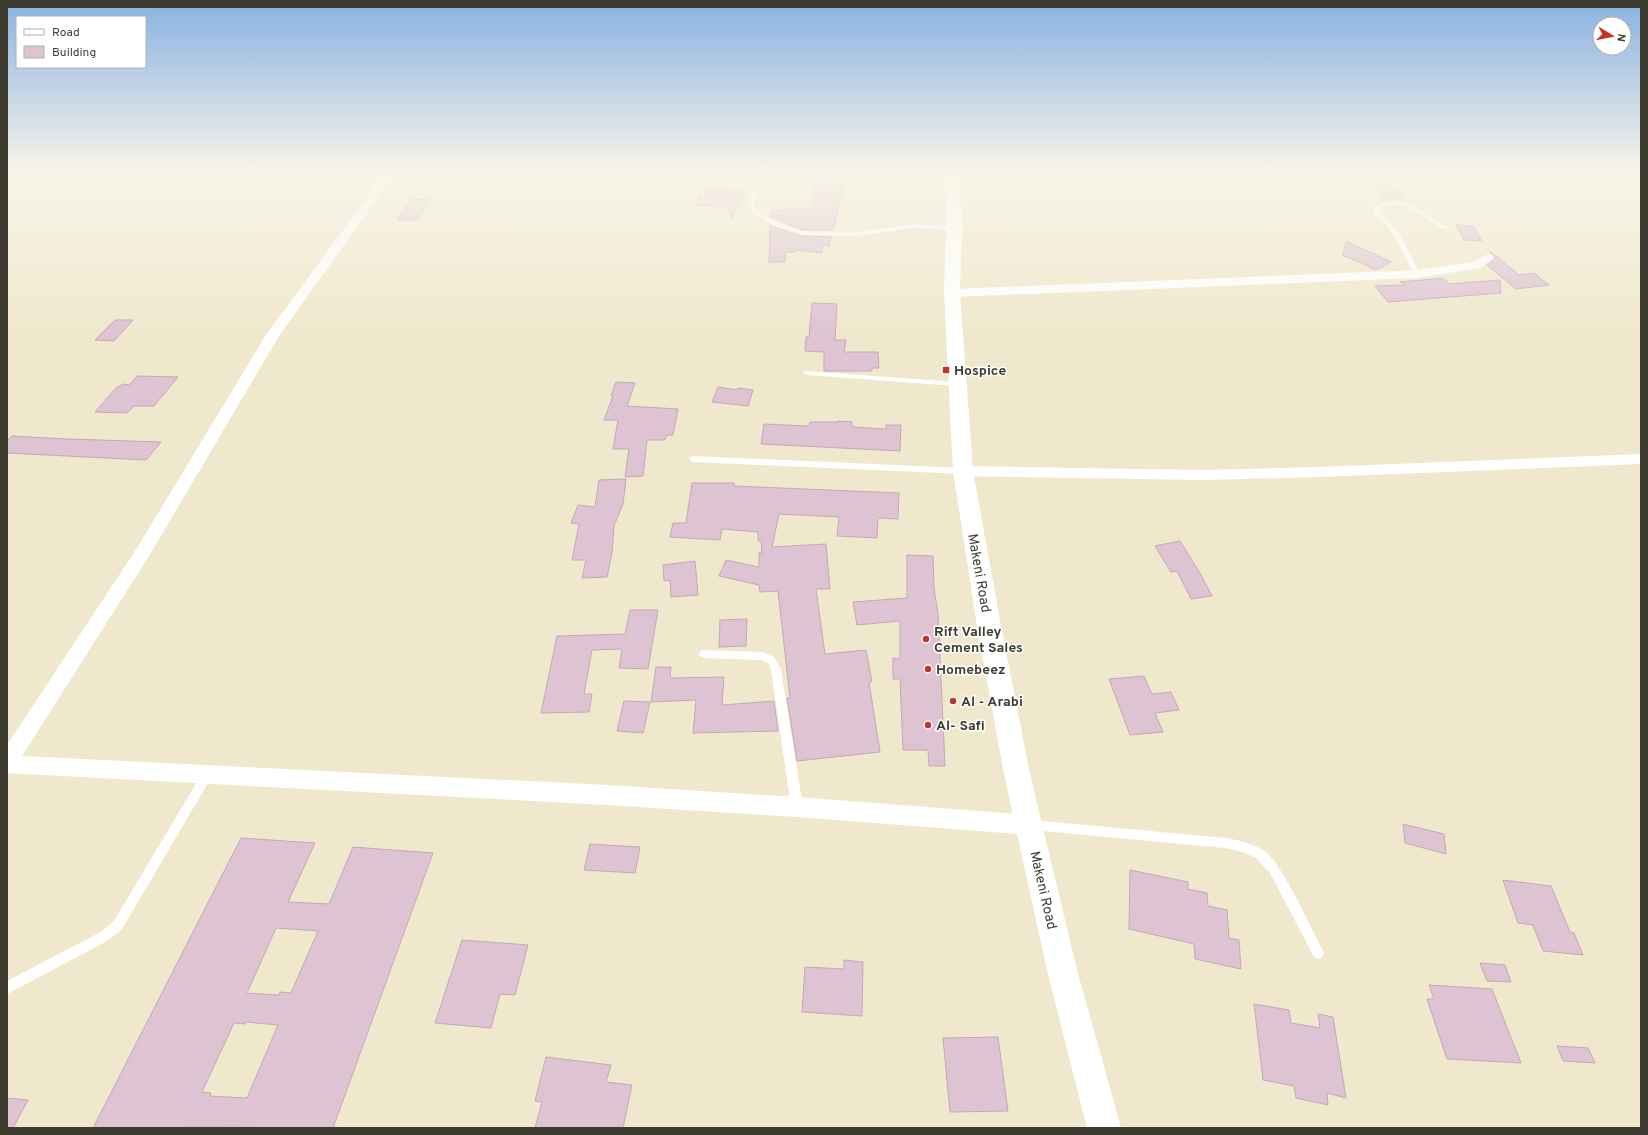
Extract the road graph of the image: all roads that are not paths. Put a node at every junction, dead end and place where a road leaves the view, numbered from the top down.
1 (351, 227) edge
2 (786, 227) edge
3 (905, 227) edge
4 (932, 227) edge
5 (1390, 227) edge
6 (954, 228) joint
7 (1488, 258) dead end
8 (1417, 274) junction
9 (952, 292) junction
10 (807, 374) dead end
11 (956, 384) junction
12 (693, 459) dead end
13 (1641, 459) edge
14 (963, 471) junction
15 (704, 654) dead end
16 (7, 763) edge
17 (207, 775) junction
18 (797, 807) junction
19 (1030, 825) junction
20 (1318, 953) dead end
21 (7, 988) edge
22 (1104, 1128) edge

1 - 16 street
2 - 3 lane
4 - 6 lane
5 - 8 lane
6 - 9 main road, Makeni Road
7 - 8 street
8 - 9 street
9 - 11 main road, Makeni Road
10 - 11 lane
11 - 14 main road, Makeni Road
12 - 14 lane
13 - 14 street
14 - 19 main road, Makeni Road
15 - 18 lane
16 - 17 street
17 - 18 street
17 - 21 lane
18 - 19 street
19 - 20 lane
19 - 22 main road, Makeni Road

